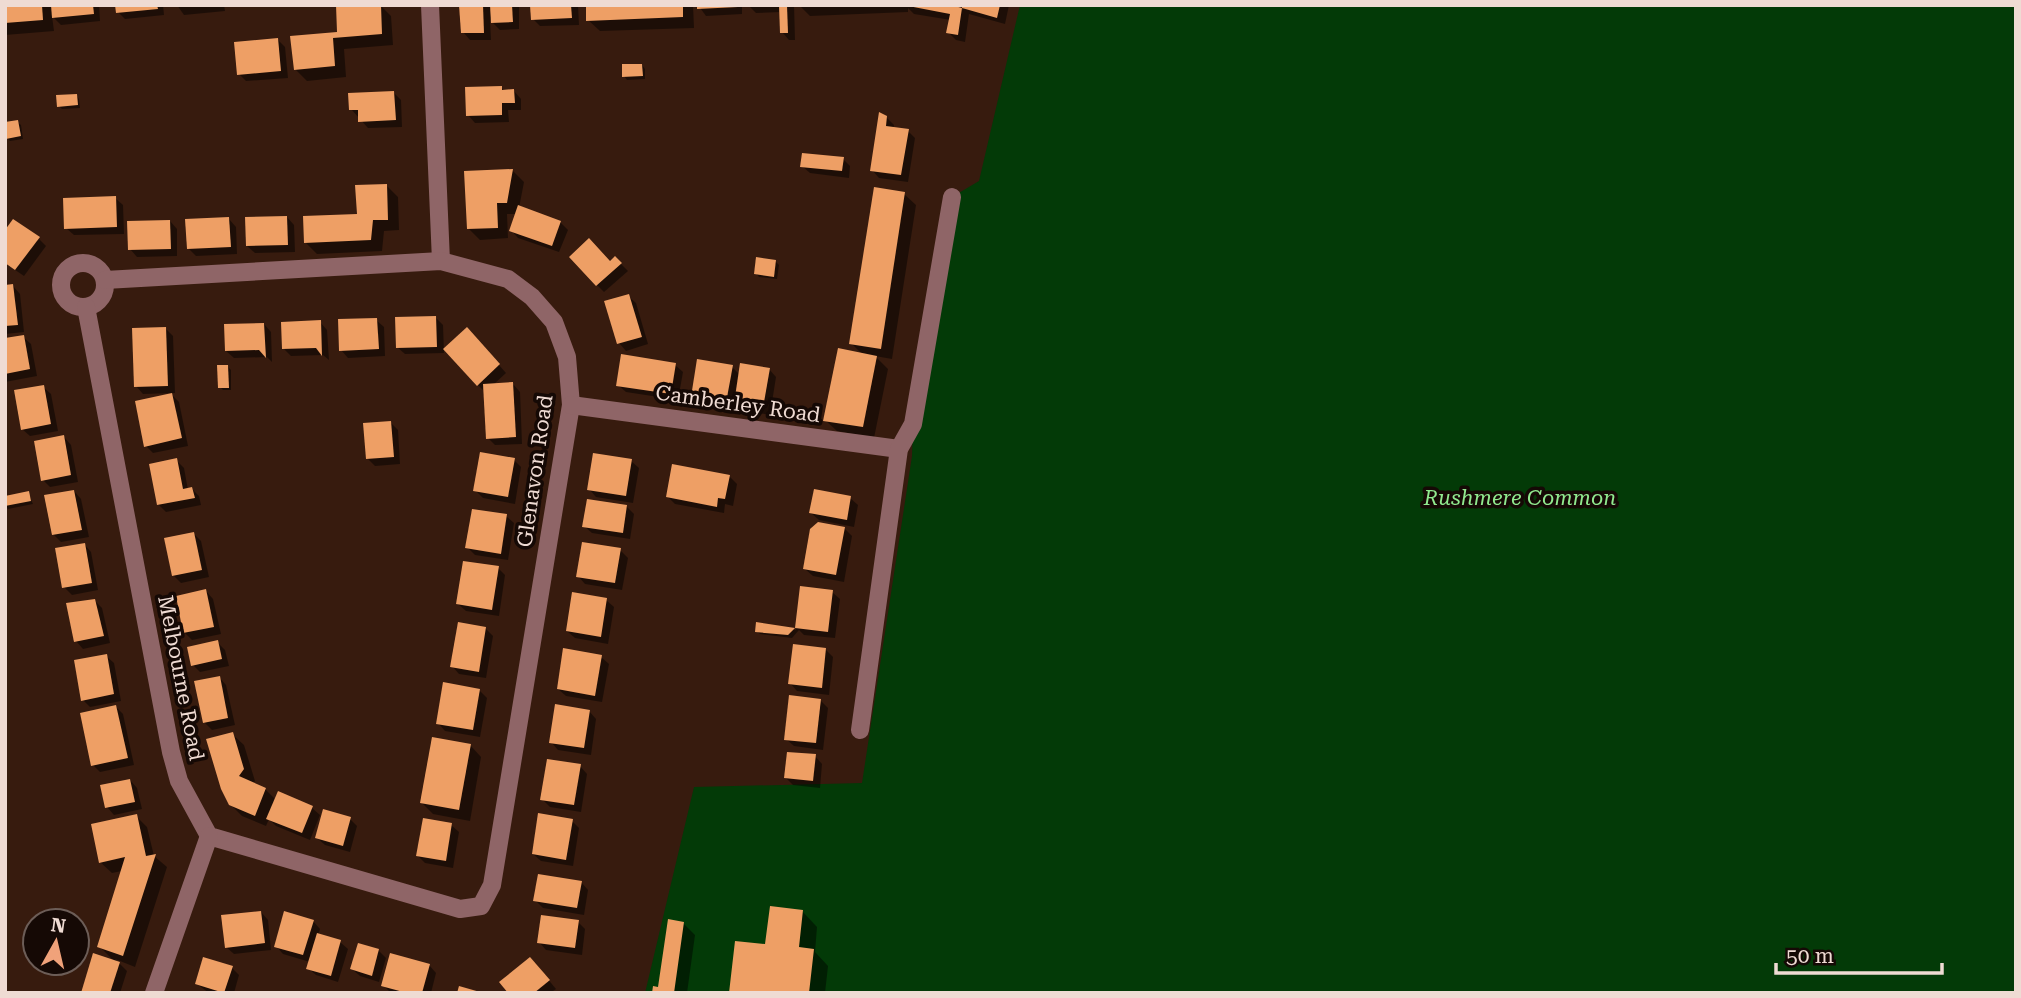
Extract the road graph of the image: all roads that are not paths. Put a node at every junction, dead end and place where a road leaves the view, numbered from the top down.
1 (430, 5) edge
2 (952, 197) dead end
3 (441, 261) junction
4 (105, 280) junction
5 (86, 307) junction
6 (571, 405) junction
7 (899, 449) junction
8 (860, 730) dead end
9 (209, 836) junction
10 (154, 993) edge

1 - 3 street
2 - 7 street
3 - 4 street
3 - 6 street, Glenavon Road
4 - 5 street
4 - 5 street
5 - 9 street, Melbourne Road
6 - 7 street, Camberley Road
6 - 9 street, Glenavon Road
7 - 8 street
9 - 10 street

